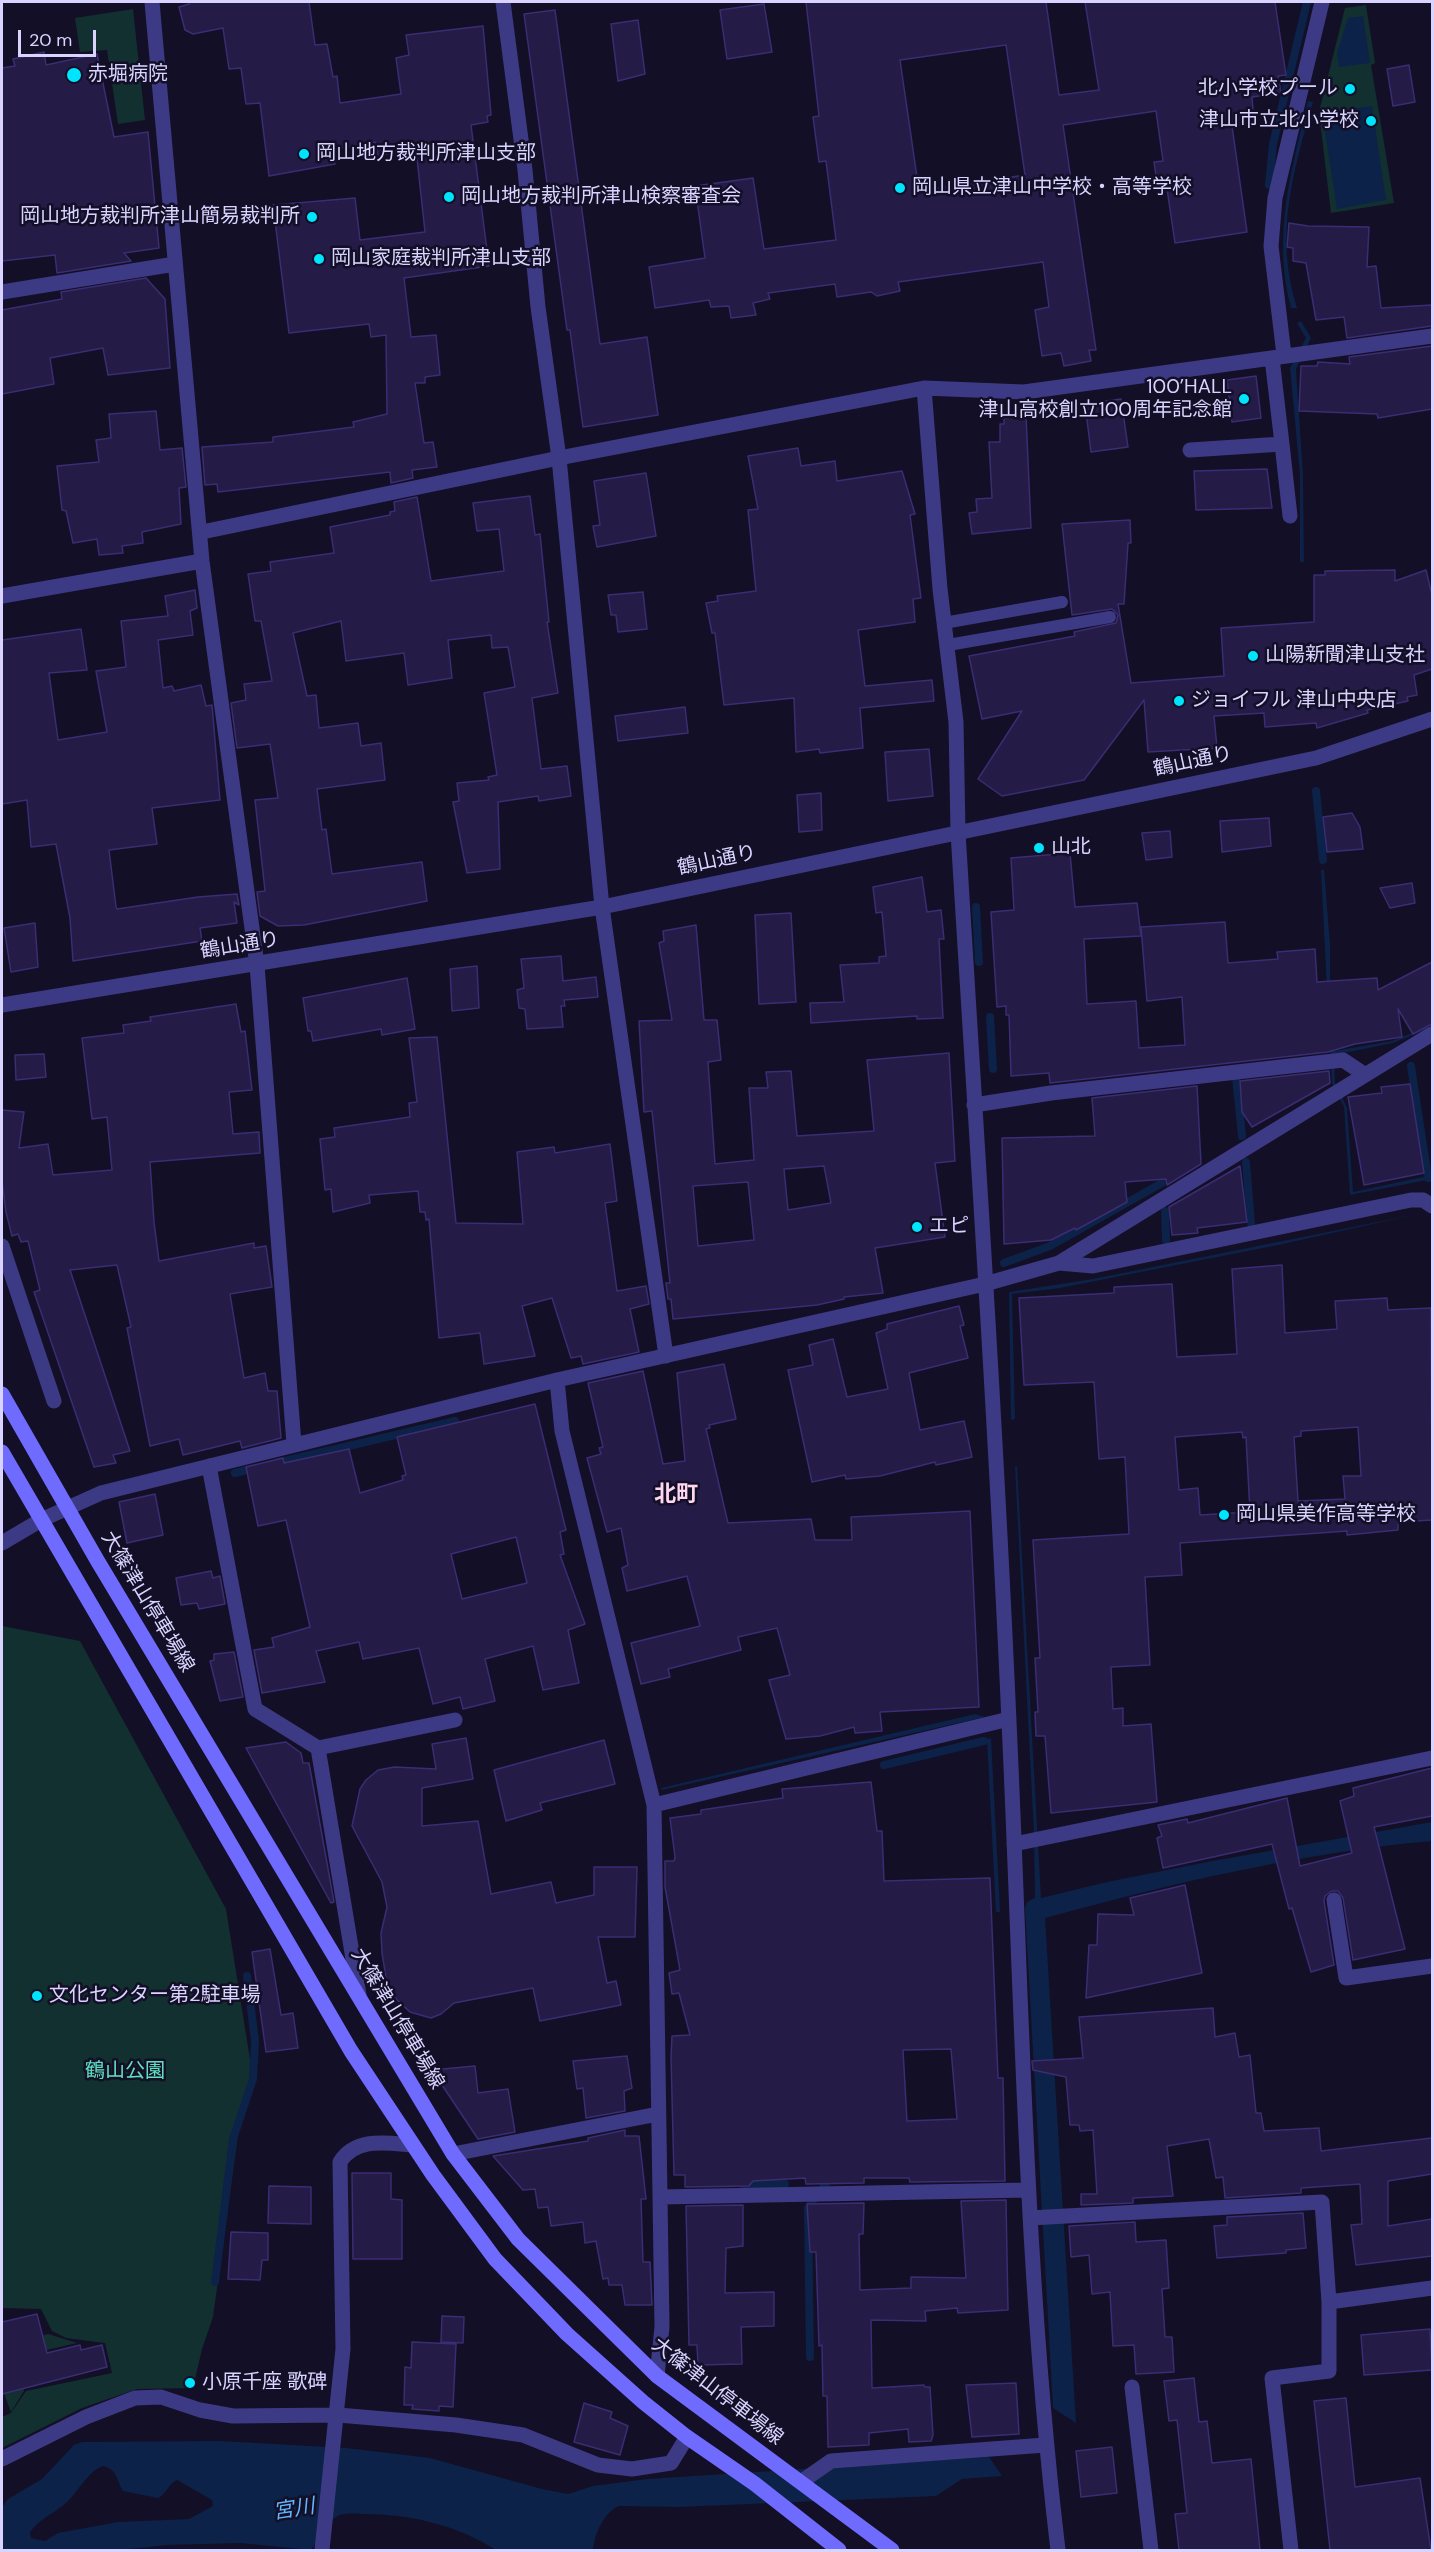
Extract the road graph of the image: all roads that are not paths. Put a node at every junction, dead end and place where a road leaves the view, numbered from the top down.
1 (152, 2) edge
2 (503, 2) edge
3 (1322, 2) edge
4 (175, 264) junction
5 (2, 292) edge
6 (1432, 336) edge
7 (1278, 357) junction
8 (924, 388) junction
9 (1282, 444) junction
10 (1190, 450) dead end
11 (559, 458) junction
12 (1290, 516) dead end
13 (202, 532) junction
14 (202, 561) junction
15 (2, 596) edge
16 (1062, 602) dead end
17 (1110, 617) dead end
18 (944, 623) junction
19 (948, 645) junction
20 (1432, 719) edge
21 (958, 832) junction
22 (602, 907) junction
23 (257, 965) junction
24 (2, 1005) edge
25 (1432, 1034) edge
26 (1364, 1074) junction
27 (974, 1105) junction
28 (1432, 1206) edge
29 (2, 1246) edge
30 (1059, 1263) junction
31 (985, 1284) junction
32 (666, 1356) junction
33 (557, 1380) junction
34 (2, 1394) edge
35 (54, 1401) dead end
36 (294, 1444) junction
37 (2, 1452) edge
38 (209, 1466) junction
39 (67, 1508) junction
40 (41, 1520) junction
41 (2, 1543) edge
42 (1009, 1719) junction
43 (455, 1720) dead end
44 (318, 1748) junction
45 (1432, 1758) edge
46 (654, 1805) junction
47 (1014, 1845) junction
48 (1334, 1900) dead end
49 (1432, 1966) edge
50 (358, 1995) junction
51 (657, 2114) junction
52 (413, 2145) junction
53 (453, 2154) junction
54 (1028, 2190) junction
55 (660, 2198) junction
56 (1030, 2218) junction
57 (1432, 2288) edge
58 (1329, 2302) junction
59 (657, 2376) junction
60 (1132, 2387) dead end
61 (337, 2418) junction
62 (687, 2437) junction
63 (1045, 2445) junction
64 (2, 2459) edge
65 (801, 2482) junction
66 (322, 2550) edge
67 (839, 2550) edge
68 (892, 2550) edge
69 (1058, 2550) edge
70 (1151, 2550) edge
71 (1291, 2550) edge

1 - 4 street
2 - 11 street
3 - 7 street
4 - 5 street
4 - 13 street
6 - 7 street
7 - 8 street
7 - 9 street
8 - 11 street
8 - 18 street
9 - 10 street
9 - 12 street
11 - 13 street
11 - 22 street
13 - 14 street
14 - 15 street
14 - 23 street
16 - 18 lane
17 - 19 lane
18 - 19 street
19 - 21 street
20 - 21 street, 鶴山通り
21 - 22 street, 鶴山通り
21 - 27 street
22 - 23 street, 鶴山通り
22 - 32 street
23 - 24 street, 鶴山通り
23 - 36 street
25 - 26 street
26 - 27 street
26 - 30 street
27 - 31 street
28 - 30 street
29 - 35 street
30 - 31 street
31 - 32 street
31 - 42 street
32 - 33 street
33 - 36 street
33 - 46 street
34 - 39 main road, 大篠津山停車場線
36 - 38 street
37 - 40 main road
38 - 39 street
38 - 44 street
39 - 40 street
39 - 50 main road, 大篠津山停車場線
40 - 41 street
40 - 52 main road
42 - 46 street
42 - 47 street
43 - 44 street
44 - 50 street
45 - 47 street
46 - 51 street
47 - 54 street
48 - 49 street
50 - 53 main road, 大篠津山停車場線
51 - 53 street
51 - 55 street
52 - 61 street
52 - 62 main road
53 - 59 main road, 大篠津山停車場線
54 - 55 street
54 - 56 street
55 - 59 street
56 - 58 street
56 - 63 street
57 - 58 street
58 - 71 street
59 - 65 main road, 大篠津山停車場線
60 - 70 street
61 - 62 street
61 - 64 street
61 - 66 street
62 - 67 main road
63 - 65 street
63 - 69 street
65 - 68 main road, 大篠津山停車場線

